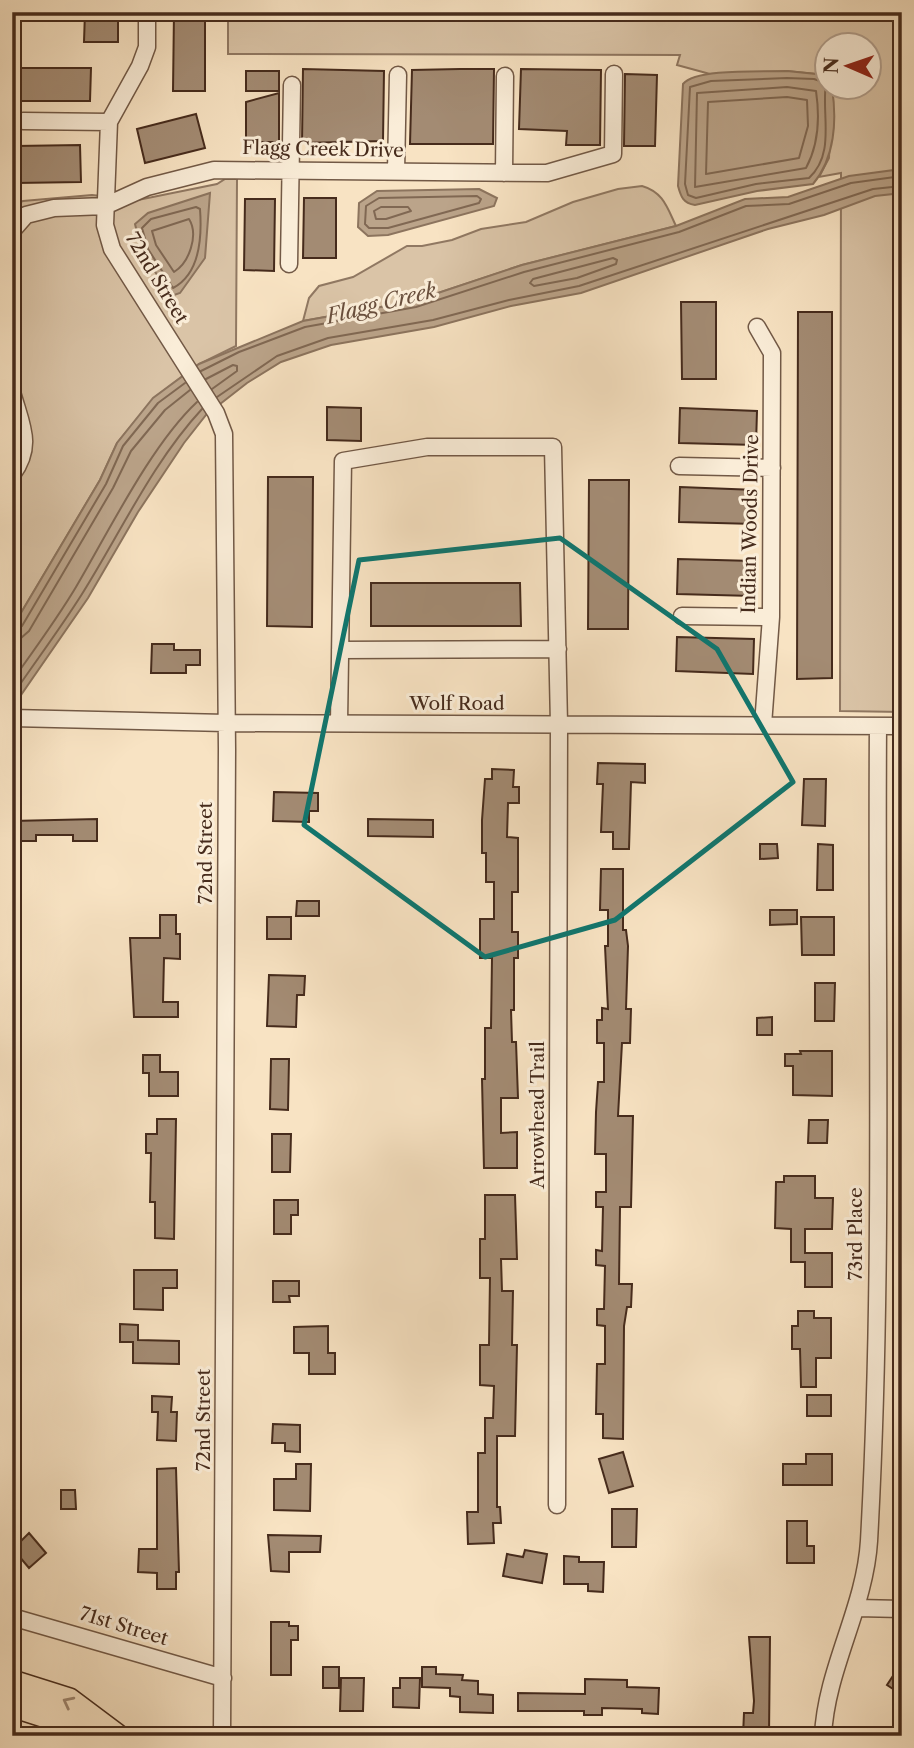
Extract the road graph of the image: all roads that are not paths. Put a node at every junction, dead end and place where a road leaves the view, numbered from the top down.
1 (147, 12) edge
2 (614, 74) dead end
3 (398, 75) dead end
4 (505, 76) dead end
5 (292, 85) dead end
6 (23, 121) dead end
7 (109, 122) junction
8 (289, 169) junction
9 (396, 171) junction
10 (504, 173) junction
11 (105, 206) junction
12 (12, 231) edge
13 (289, 264) dead end
14 (757, 327) dead end
15 (12, 393) edge
16 (679, 466) dead end
17 (772, 468) junction
18 (12, 475) edge
19 (682, 616) dead end
20 (771, 617) junction
21 (558, 649) junction
22 (340, 650) junction
23 (12, 718) edge
24 (226, 723) junction
25 (339, 723) junction
26 (559, 724) junction
27 (763, 725) junction
28 (878, 726) junction
29 (902, 726) edge
30 (557, 1505) dead end
31 (857, 1608) junction
32 (902, 1609) edge
33 (12, 1617) edge
34 (223, 1678) junction
35 (12, 1682) edge
36 (12, 1705) edge
37 (89, 1736) edge
38 (117, 1736) edge
39 (222, 1736) edge
40 (823, 1736) edge

1 - 7 street, 72nd Street
2 - 10 street, Flagg Creek Drive
3 - 9 street
4 - 10 street
5 - 8 street
6 - 7 street
7 - 11 street, 72nd Street
8 - 9 street, Flagg Creek Drive
8 - 11 street, Flagg Creek Drive
8 - 13 street
9 - 10 street, Flagg Creek Drive
11 - 12 street
11 - 24 street, 72nd Street
14 - 17 street, Indian Woods Drive
15 - 18 street
16 - 17 street
17 - 20 street, Indian Woods Drive
19 - 20 street
20 - 27 street, Indian Woods Drive
21 - 22 street
21 - 22 street, Arrowhead Trail
21 - 26 street, Arrowhead Trail
22 - 25 street
23 - 24 street, Wolf Road
24 - 25 street, Wolf Road
24 - 34 street, 72nd Street
25 - 26 street, Wolf Road
26 - 27 street, Wolf Road
26 - 30 street, Arrowhead Trail
27 - 28 street, Wolf Road
28 - 29 street, Wolf Road
28 - 31 street, 73rd Place
31 - 32 street
31 - 40 street, 73rd Place
33 - 34 street, 71st Street
34 - 39 street, 72nd Street
38 -> 35 highway
36 - 37 highway

